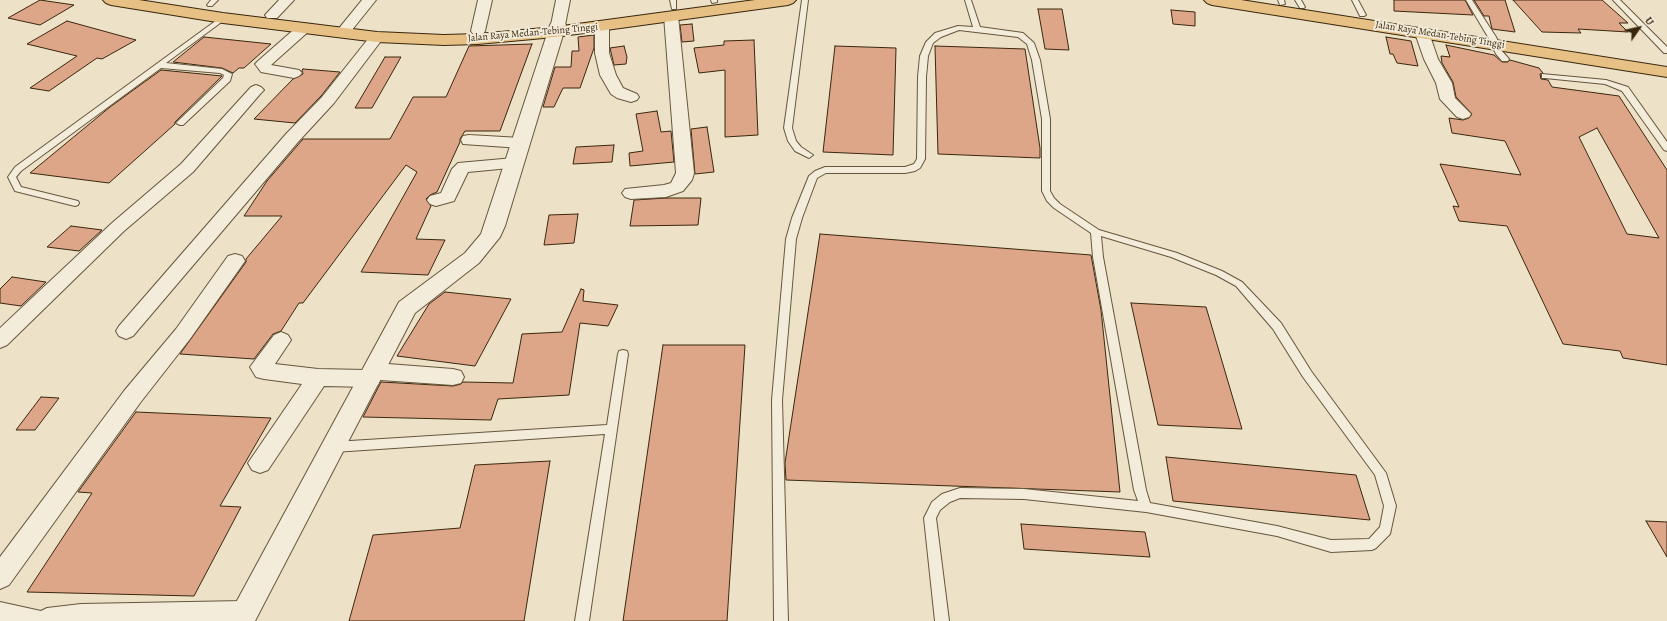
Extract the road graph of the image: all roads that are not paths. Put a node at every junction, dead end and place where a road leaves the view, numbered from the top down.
1 (111, 0) edge
2 (170, 0) edge
3 (287, 0) edge
4 (369, 0) edge
5 (485, 0) edge
6 (563, 0) edge
7 (788, 0) edge
8 (805, 0) edge
9 (968, 0) edge
10 (1212, 0) edge
11 (1255, 0) edge
12 (1355, 0) edge
13 (1469, 0) edge
14 (1616, 0) edge
15 (719, 1) edge
16 (1282, 2) edge
17 (213, 3) edge
18 (1300, 3) edge
19 (673, 8) edge
20 (272, 15) junction
21 (1362, 15) junction
22 (223, 18) junction
23 (602, 26) junction
24 (304, 28) junction
25 (346, 29) junction
26 (556, 29) junction
27 (977, 29) junction
28 (478, 31) junction
29 (1422, 33) junction
30 (377, 37) junction
31 (1494, 40) junction
32 (1667, 52) edge
33 (1505, 59) dead end
34 (1667, 63) edge
35 (158, 65) junction
36 (1667, 72) edge
37 (294, 73) dead end
38 (1545, 76) dead end
39 (256, 90) dead end
40 (631, 97) dead end
41 (1462, 114) dead end
42 (180, 123) dead end
43 (469, 140) dead end
44 (1667, 148) edge
45 (518, 153) junction
46 (809, 155) dead end
47 (631, 193) dead end
48 (436, 200) dead end
49 (74, 203) dead end
50 (1096, 232) junction
51 (235, 260) dead end
52 (126, 331) dead end
53 (0, 340) edge
54 (281, 340) dead end
55 (623, 354) dead end
56 (372, 375) junction
57 (318, 376) junction
58 (453, 376) dead end
59 (612, 429) junction
60 (334, 447) junction
61 (260, 463) dead end
62 (1146, 507) junction
63 (0, 577) edge
64 (0, 614) edge
65 (242, 617) edge
66 (35, 621) edge
67 (47, 621) edge
68 (582, 621) edge
69 (781, 621) edge
70 (942, 621) edge

1 - 22 highway, Jalan Raya Medan-Tebing Tinggi
2 - 17 highway, Jalan Raya Medan-Tebing Tinggi
3 - 20 street
4 - 25 street
5 - 28 street
6 - 26 street
7 - 19 highway, Jalan Raya Medan-Tebing Tinggi
8 - 46 lane
9 - 27 lane
10 - 29 highway, Jalan Raya Medan-Tebing Tinggi
11 - 16 highway, Jalan Raya Medan-Tebing Tinggi
12 - 21 lane
13 - 31 lane
14 - 32 lane
15 - 19 highway, Jalan Raya Medan-Tebing Tinggi
16 - 18 highway, Jalan Raya Medan-Tebing Tinggi
17 - 20 highway, Jalan Raya Medan-Tebing Tinggi
18 - 21 highway, Jalan Raya Medan-Tebing Tinggi
19 - 23 highway, Jalan Raya Medan-Tebing Tinggi
19 - 26 highway, Jalan Raya Medan-Tebing Tinggi
19 - 47 street
20 - 25 highway, Jalan Raya Medan-Tebing Tinggi
21 - 31 highway, Jalan Raya Medan-Tebing Tinggi
22 - 24 highway, Jalan Raya Medan-Tebing Tinggi
22 - 35 lane
23 - 26 highway, Jalan Raya Medan-Tebing Tinggi
23 - 40 street
24 - 25 highway, Jalan Raya Medan-Tebing Tinggi
24 - 37 street
25 - 28 highway, Jalan Raya Medan-Tebing Tinggi
25 - 30 highway, Jalan Raya Medan-Tebing Tinggi
26 - 28 highway, Jalan Raya Medan-Tebing Tinggi
26 - 30 highway, Jalan Raya Medan-Tebing Tinggi
26 - 45 street
27 - 50 lane
27 - 69 lane
29 - 31 highway, Jalan Raya Medan-Tebing Tinggi
29 - 41 street
30 - 52 street
31 - 33 lane
31 - 34 highway, Jalan Raya Medan-Tebing Tinggi
31 - 36 highway, Jalan Raya Medan-Tebing Tinggi
35 - 42 lane
35 - 49 lane
38 - 44 lane
39 - 53 street
43 - 45 street
45 - 48 street
45 - 56 street
50 - 62 lane
50 - 62 lane
51 - 63 street
54 - 57 street
55 - 59 lane
56 - 57 street
56 - 58 street
56 - 60 street
57 - 61 street
59 - 60 lane
59 - 68 lane
60 - 65 street
62 - 70 lane
64 - 66 street
65 - 67 street

